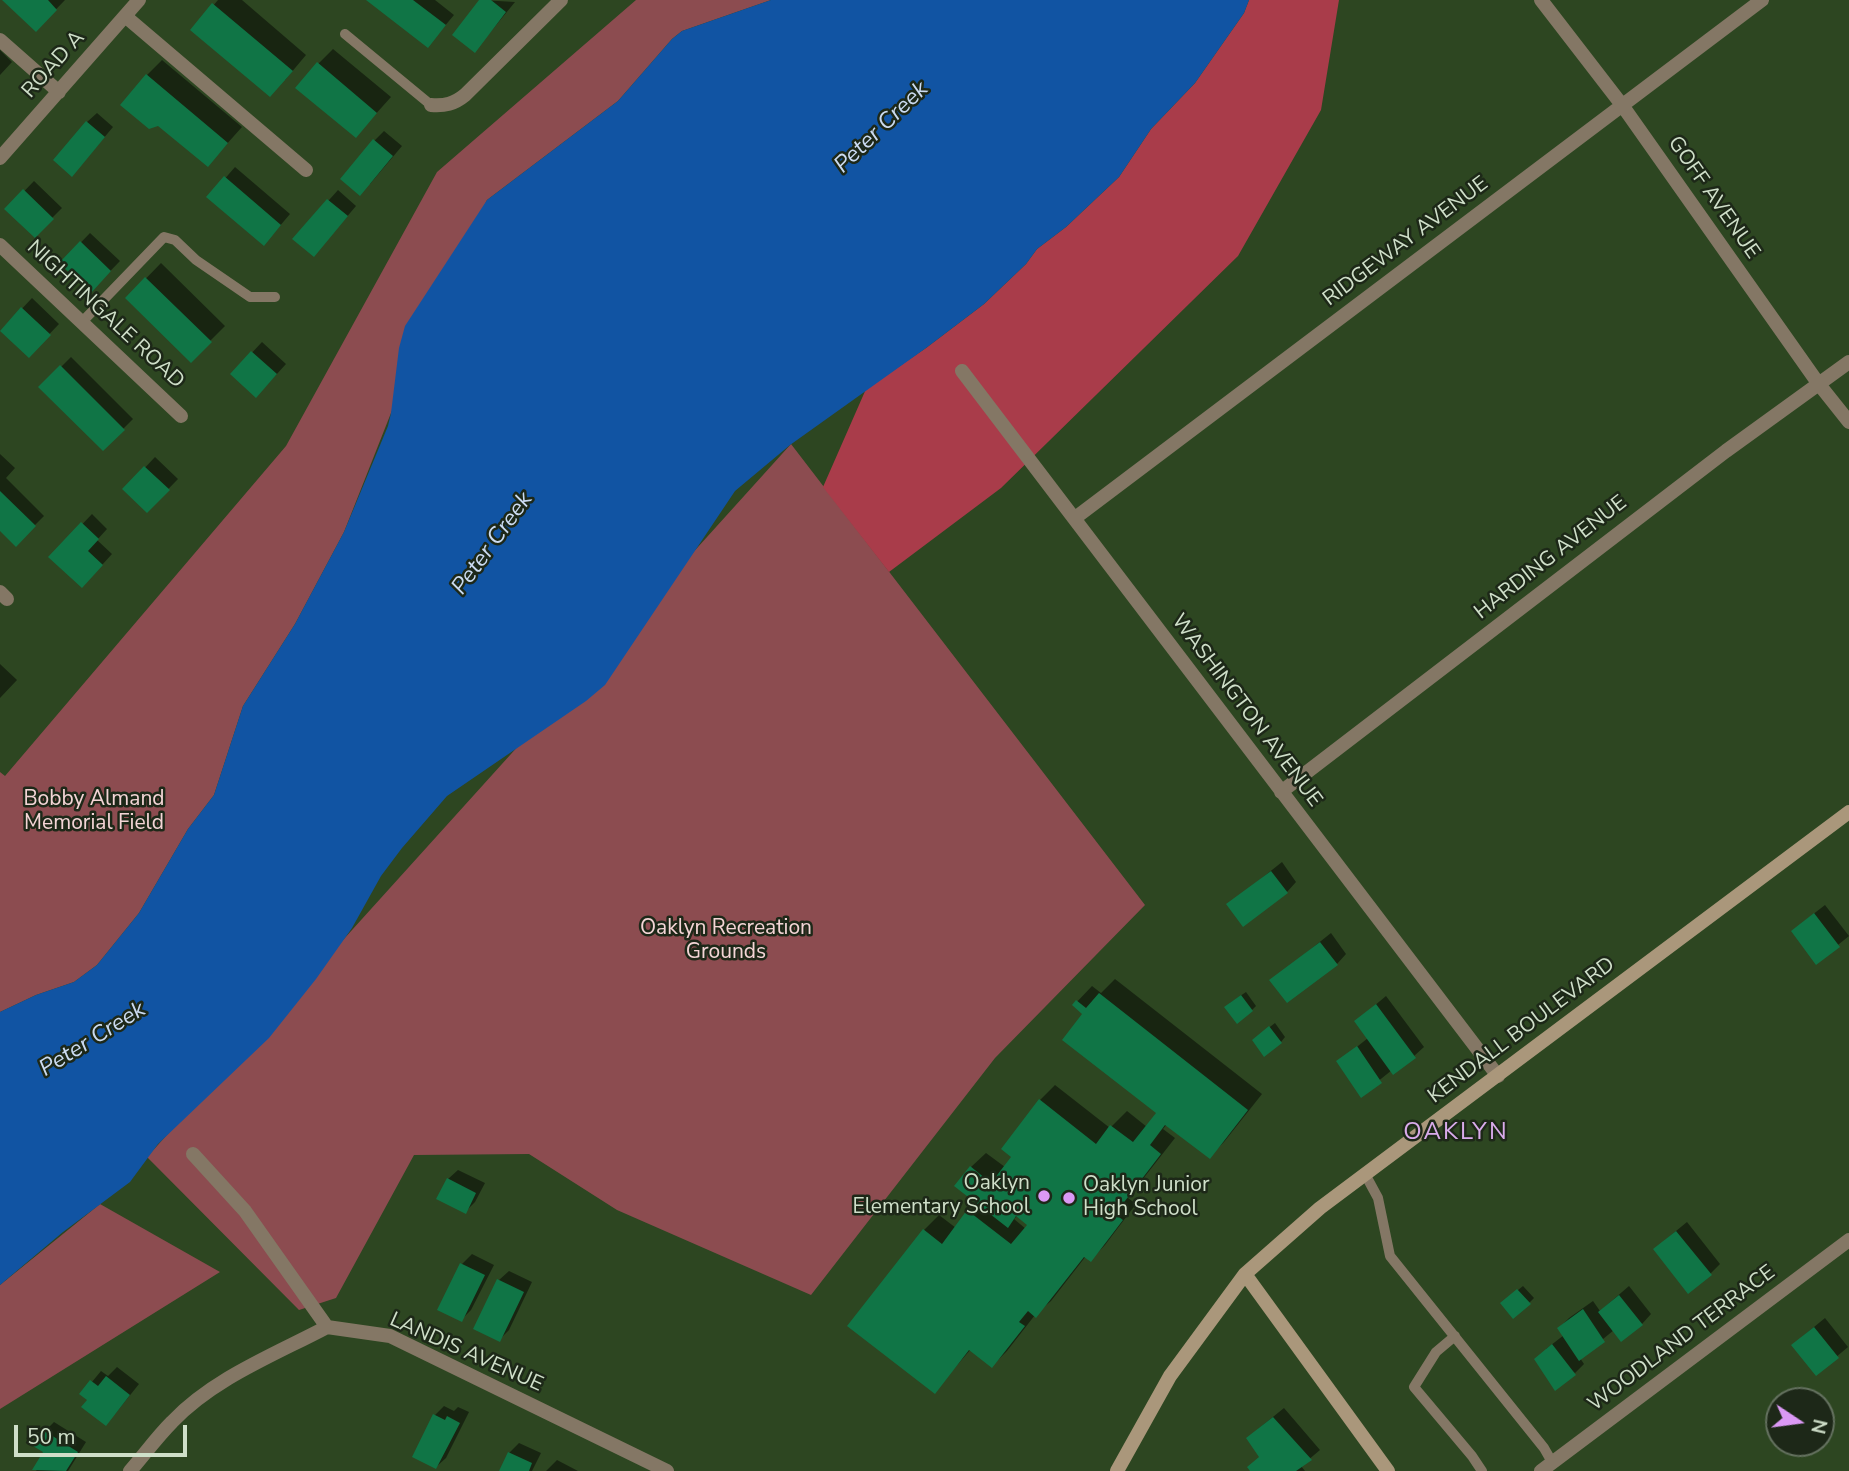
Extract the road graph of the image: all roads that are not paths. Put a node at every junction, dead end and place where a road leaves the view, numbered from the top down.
1 (139, 0) edge
2 (561, 0) edge
3 (1541, 0) edge
4 (1762, 0) edge
5 (125, 16) junction
6 (345, 34) dead end
7 (0, 40) edge
8 (59, 92) junction
9 (431, 105) joint
10 (1622, 105) junction
11 (0, 158) edge
12 (306, 170) dead end
13 (0, 245) edge
14 (275, 297) dead end
15 (82, 322) junction
16 (1849, 362) edge
17 (962, 371) dead end
18 (1818, 383) junction
19 (181, 416) dead end
20 (1849, 422) edge
21 (1075, 518) junction
22 (1282, 792) junction
23 (1849, 811) edge
24 (1498, 1076) junction
25 (193, 1154) dead end
26 (1365, 1174) junction
27 (1849, 1240) edge
28 (1245, 1274) junction
29 (327, 1327) junction
30 (1455, 1336) junction
31 (1546, 1467) edge
32 (130, 1471) edge
33 (667, 1471) edge
34 (1117, 1471) edge
35 (1388, 1471) edge
36 (1482, 1471) edge

1 - 5 street, ROAD A
2 - 9 street
3 - 10 street, GOFF AVENUE
4 - 10 street, RIDGEWAY AVENUE
5 - 8 street, ROAD A
5 - 12 street
6 - 9 lane
7 - 8 street
8 - 11 street, ROAD A
10 - 18 street, GOFF AVENUE
10 - 21 street, RIDGEWAY AVENUE
13 - 15 street, NIGHTINGALE ROAD
14 - 15 lane
15 - 19 street, NIGHTINGALE ROAD
16 - 18 street, HARDING AVENUE
17 - 21 street, WASHINGTON AVENUE
18 - 20 street, GOFF AVENUE
18 - 22 street, HARDING AVENUE
21 - 22 street, WASHINGTON AVENUE
22 - 24 street, WASHINGTON AVENUE
23 - 24 street, KENDALL BOULEVARD
24 - 26 street, KENDALL BOULEVARD
25 - 29 street
26 - 28 street, KENDALL BOULEVARD
26 - 30 lane
27 - 31 street, WOODLAND TERRACE
28 - 34 street, KENDALL BOULEVARD
28 - 35 street
29 - 32 street
29 - 33 street, LANDIS AVENUE
30 - 31 lane
30 - 36 lane

